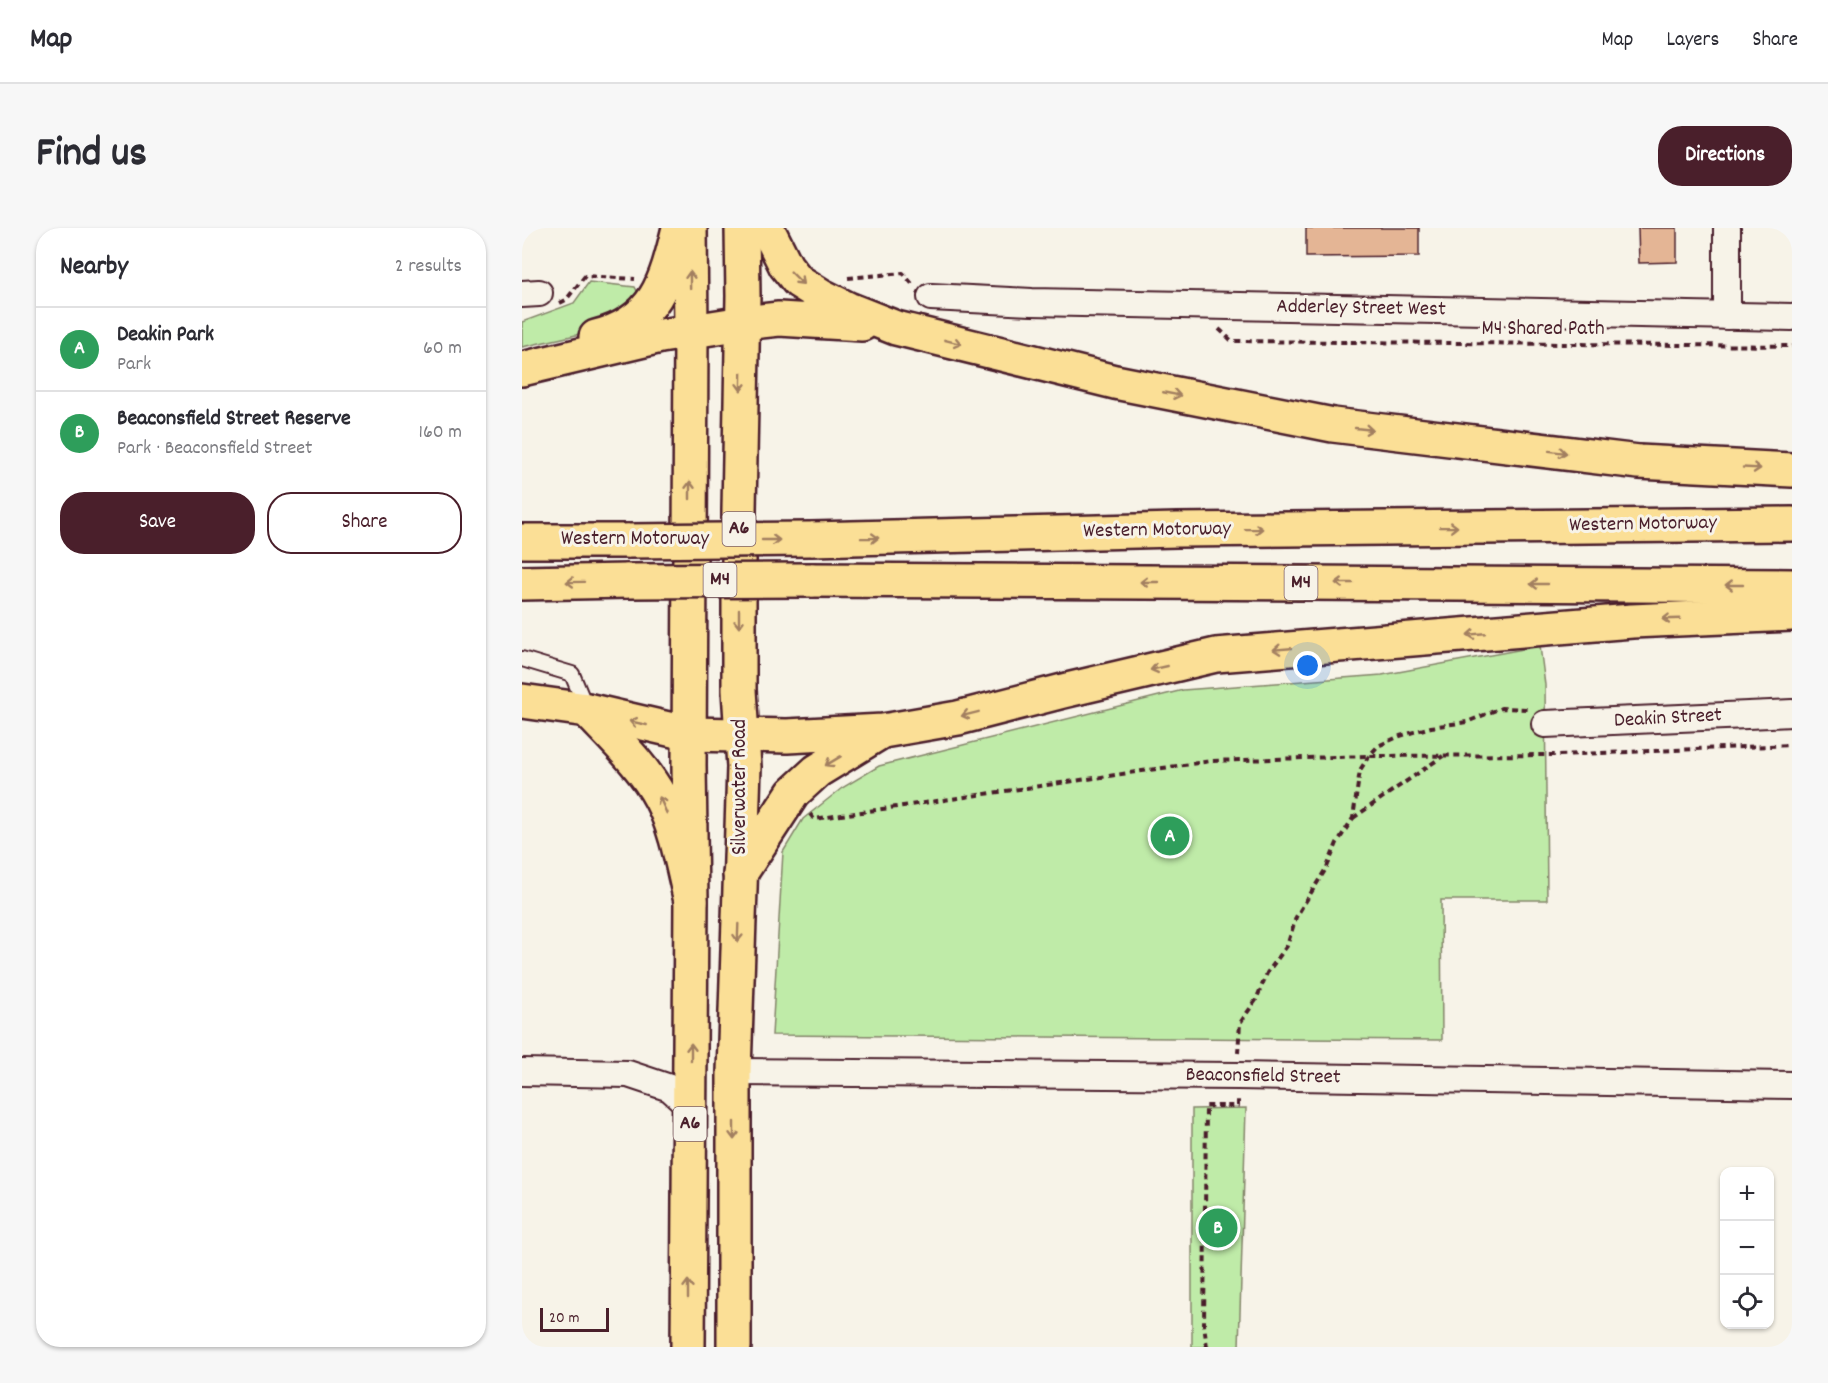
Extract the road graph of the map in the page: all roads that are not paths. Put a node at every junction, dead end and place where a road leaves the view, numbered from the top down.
1 (679, 228) edge
2 (690, 228) edge
3 (742, 228) edge
4 (767, 228) edge
5 (1727, 228) edge
6 (931, 297) road end
7 (1727, 316) junction
8 (1792, 316) edge
9 (742, 323) junction
10 (896, 328) junction
11 (691, 331) junction
12 (522, 356) edge
13 (522, 369) edge
14 (1792, 470) edge
15 (1792, 524) edge
16 (522, 541) edge
17 (522, 583) edge
18 (1792, 586) edge
19 (1792, 614) edge
20 (522, 659) edge
21 (522, 701) edge
22 (587, 710) junction
23 (1792, 713) edge
24 (1545, 724) road end
25 (883, 731) junction
26 (690, 734) junction
27 (743, 735) junction
28 (740, 874) junction
29 (692, 901) junction
30 (522, 1072) edge
31 (734, 1072) junction
32 (1792, 1085) edge
33 (690, 1106) junction
34 (688, 1347) edge
35 (734, 1347) edge

1 - 12 highway
11 -> 2 highway, A6
3 - 9 highway, Silverwater Road / A6
4 -> 10 highway
5 - 7 street
6 - 7 street, Adderley Street West
7 - 8 street, Adderley Street West
9 - 10 highway
9 - 11 highway
9 -> 27 highway, Silverwater Road / A6
10 -> 14 highway
11 - 13 highway
26 -> 11 highway, A6
16 -> 15 highway, Western Motorway / M4, bridge
18 -> 17 highway, Western Motorway / M4, bridge
19 -> 25 highway
20 - 22 lane
21 - 22 highway
26 -> 22 highway
29 -> 22 highway
23 - 24 street, Deakin Street
25 - 27 highway
25 -> 28 highway
26 - 27 highway
26 - 29 highway, A6
27 - 28 highway, Silverwater Road / A6
28 -> 31 highway, Silverwater Road / A6
33 -> 29 highway, A6
30 - 33 street
31 - 32 street, Beaconsfield Street
31 -> 35 highway, Silverwater Road / A6
34 -> 33 highway, A6

